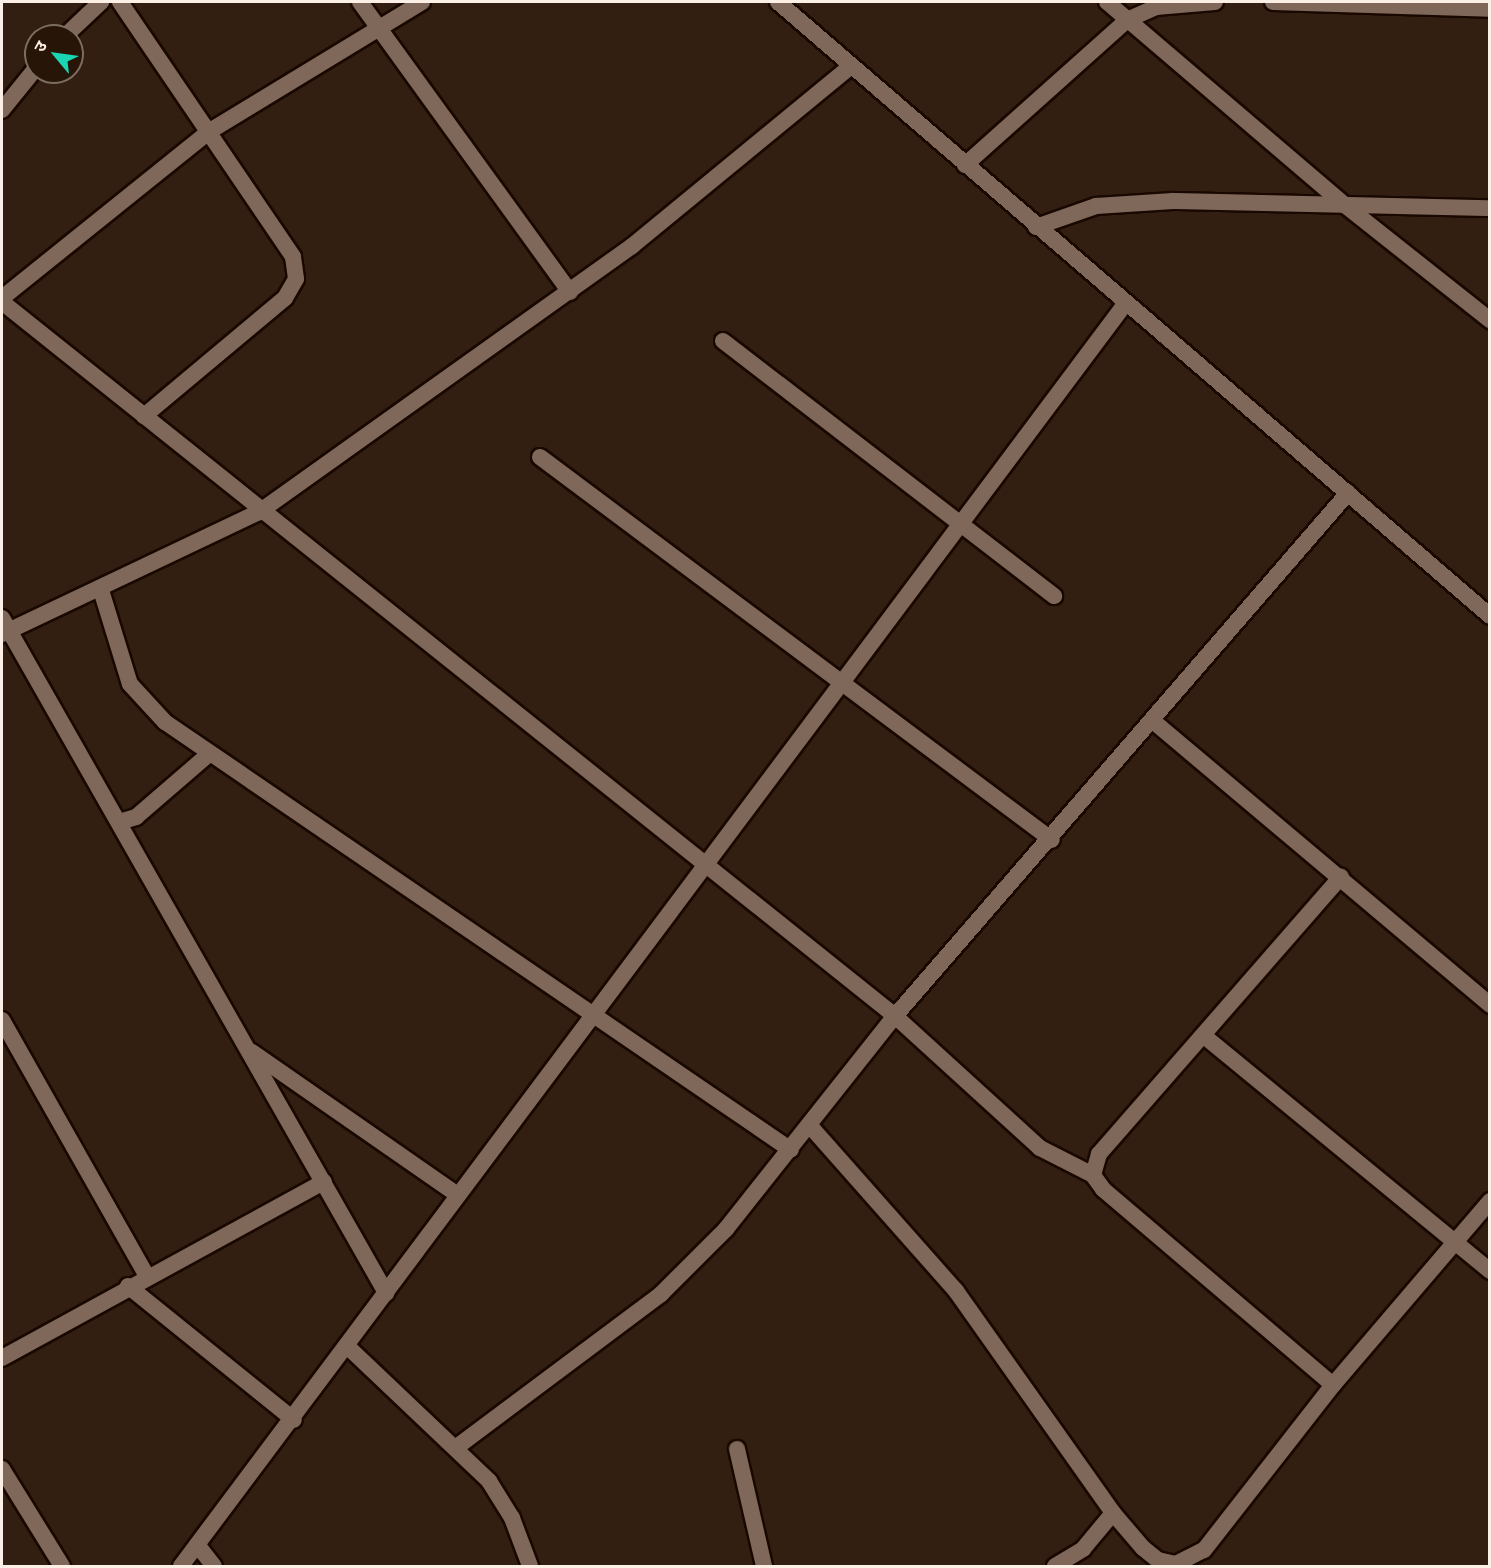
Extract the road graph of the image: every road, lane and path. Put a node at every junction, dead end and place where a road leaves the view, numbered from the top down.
1 (100, 2) edge
2 (120, 2) edge
3 (360, 2) edge
4 (422, 2) edge
5 (778, 2) edge
6 (1107, 2) edge
7 (1215, 2) edge
8 (1273, 2) edge
9 (1490, 9) edge
10 (1127, 20) junction
11 (77, 24) edge
12 (377, 26) junction
13 (851, 66) junction
14 (24, 83) edge
15 (2, 110) edge
16 (210, 131) junction
17 (965, 165) junction
18 (1346, 206) junction
19 (1490, 208) edge
20 (1035, 227) junction
21 (570, 292) junction
22 (2, 300) edge
23 (1125, 304) junction
24 (1490, 320) edge
25 (723, 341) dead end
26 (144, 416) junction
27 (540, 457) dead end
28 (1348, 493) junction
29 (259, 512) junction
30 (960, 522) junction
31 (101, 590) junction
32 (1054, 596) dead end
33 (1490, 616) edge
34 (4, 627) edge
35 (839, 682) junction
36 (1153, 721) junction
37 (210, 754) junction
38 (119, 822) junction
39 (1052, 840) junction
40 (708, 865) junction
41 (1341, 877) junction
42 (1490, 1005) edge
43 (592, 1012) junction
44 (895, 1016) junction
45 (2, 1020) edge
46 (1204, 1036) junction
47 (249, 1050) junction
48 (812, 1127) junction
49 (791, 1150) junction
50 (1094, 1175) junction
51 (324, 1182) junction
52 (458, 1196) junction
53 (1490, 1201) edge
54 (1454, 1240) junction
55 (1490, 1271) edge
56 (147, 1276) junction
57 (128, 1286) junction
58 (386, 1293) junction
59 (348, 1347) junction
60 (2, 1358) edge
61 (1333, 1385) junction
62 (294, 1420) junction
63 (458, 1446) junction
64 (737, 1449) dead end
65 (2, 1469) edge
66 (1113, 1513) junction
67 (199, 1547) junction
68 (62, 1566) edge
69 (181, 1566) edge
70 (214, 1566) edge
71 (530, 1566) edge
72 (764, 1566) edge
73 (1056, 1566) edge

1 - 11 street
2 - 16 street
3 - 12 street
4 - 12 street
5 - 13 street
6 - 10 street
7 - 10 street
8 - 9 street
10 - 17 street
10 - 18 street
12 - 16 street
12 - 21 street
13 - 17 street
13 - 21 street
14 - 15 street
16 - 22 street
16 - 26 street
17 - 20 street
18 - 19 street
18 - 20 street
18 - 24 street
20 - 23 street
21 - 29 street
22 - 26 street
23 - 28 street
23 - 30 street
25 - 30 street
26 - 29 street
27 - 35 street
28 - 33 street
28 - 36 street
29 - 31 street
29 - 40 street
30 - 32 street
30 - 35 street
31 - 34 street
31 - 37 street
34 - 38 street
35 - 39 street
35 - 40 street
36 - 39 street
36 - 41 street
37 - 38 street
37 - 43 street
38 - 47 street
39 - 44 street
40 - 43 street
40 - 44 street
41 - 42 street
41 - 46 street
43 - 49 street
43 - 52 street
44 - 48 street
44 - 50 street
45 - 56 street
46 - 50 street
46 - 54 street
47 - 51 street
47 - 52 street
48 - 49 street
48 - 66 street
49 - 63 street
50 - 61 street
51 - 56 street
51 - 58 street
52 - 58 street
53 - 54 street
54 - 55 street
54 - 61 street
56 - 57 street
57 - 60 street
57 - 62 street
58 - 59 street
59 - 62 street
59 - 63 street
61 - 66 street
62 - 67 street
63 - 71 street
64 - 72 street
65 - 68 street
66 - 73 street
67 - 69 street
67 - 70 street

